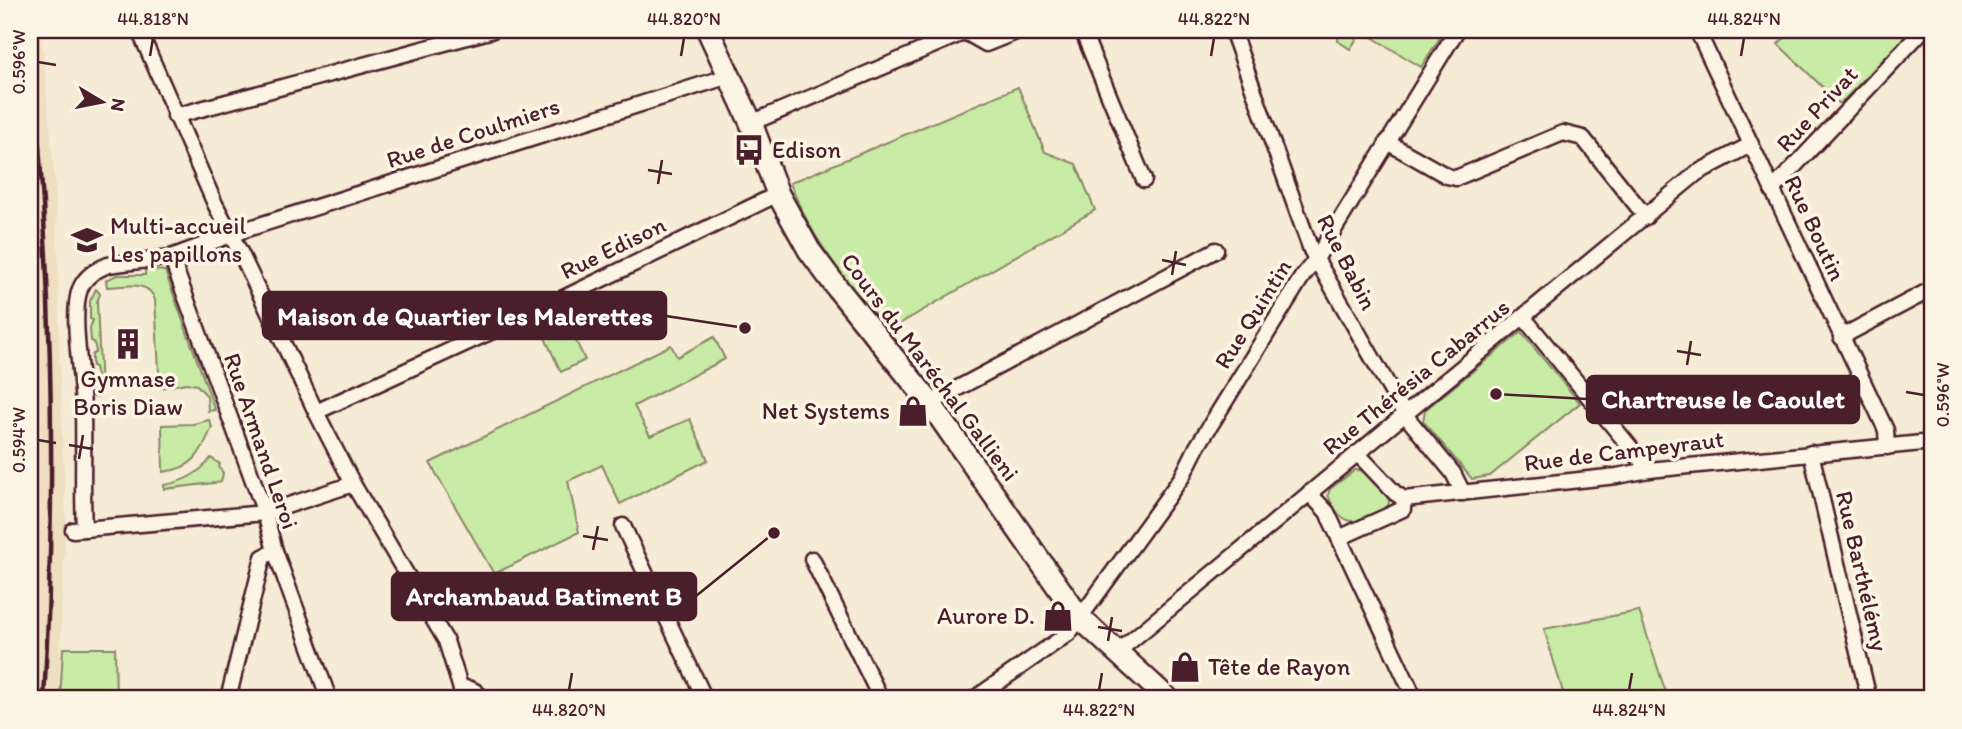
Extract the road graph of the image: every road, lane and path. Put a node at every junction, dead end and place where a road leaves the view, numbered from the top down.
1 (139, 30) edge
2 (493, 30) edge
3 (708, 30) edge
4 (1021, 30) edge
5 (1082, 30) edge
6 (1232, 30) edge
7 (1457, 30) edge
8 (1698, 30) edge
9 (1923, 30) edge
10 (965, 31) edge
11 (729, 76) junction
12 (175, 116) junction
13 (751, 123) junction
14 (1387, 142) junction
15 (1750, 145) junction
16 (1144, 180) dead end
17 (1772, 190) junction
18 (778, 194) junction
19 (1646, 217) junction
20 (232, 236) junction
21 (1216, 250) dead end
22 (171, 257) junction
23 (1316, 260) junction
24 (1932, 289) edge
25 (1524, 318) junction
26 (1841, 337) junction
27 (930, 403) junction
28 (316, 412) junction
29 (1405, 415) junction
30 (1932, 442) edge
31 (1888, 447) junction
32 (1357, 453) junction
33 (1811, 453) junction
34 (1649, 470) junction
35 (353, 484) junction
36 (1463, 493) junction
37 (1309, 494) junction
38 (1401, 501) junction
39 (265, 513) junction
40 (623, 526) dead end
41 (1339, 538) junction
42 (275, 551) junction
43 (812, 559) dead end
44 (1079, 617) junction
45 (1116, 653) junction
46 (462, 694) edge
47 (228, 699) edge
48 (329, 699) edge
49 (483, 699) edge
50 (705, 699) edge
51 (881, 699) edge
52 (974, 699) edge
53 (1168, 699) edge
54 (1415, 699) edge
55 (1869, 699) edge

1 - 12 street
2 - 12 street
3 - 11 main road, Cours du Maréchal Gallieni
4 - 10 street
5 - 16 street
6 - 23 street, Rue Babin
7 - 14 street, Rue Quintin
8 - 15 street, Rue Boutin
9 - 17 street, Rue Privat
10 - 13 street
11 - 13 main road, Cours du Maréchal Gallieni
11 - 20 street, Rue de Coulmiers
12 - 20 street
13 - 18 main road, Cours du Maréchal Gallieni
14 - 19 street
14 - 23 street, Rue Quintin
15 - 17 street, Rue Boutin
15 - 19 street, Rue Thérésia Cabarrus
17 - 26 street, Rue Boutin
18 - 27 main road, Cours du Maréchal Gallieni
18 - 28 street, Rue Edison
19 - 25 street, Rue Thérésia Cabarrus
20 - 22 street
20 - 28 street
21 - 27 street
22 - 39 street, Rue Armand Leroi
22 - 39 street
23 - 29 street, Rue Babin
23 - 44 street, Rue Quintin
24 - 26 street
25 - 29 street, Rue Thérésia Cabarrus
25 - 34 street
26 - 31 street, Rue Boutin
27 - 44 main road, Cours du Maréchal Gallieni
28 - 35 street
29 - 32 street, Rue Thérésia Cabarrus
29 - 36 street, Rue Babin
30 - 31 street, Rue de Campeyraut
31 - 33 street, Rue de Campeyraut
32 - 37 street, Rue Thérésia Cabarrus
32 - 38 street
33 - 34 street, Rue de Campeyraut
33 - 55 street, Rue Barthélémy
34 - 36 street, Rue de Campeyraut
35 - 39 street
35 - 46 street
36 - 38 street, Rue de Campeyraut
37 - 41 street
37 - 45 street, Rue Thérésia Cabarrus
38 - 41 street, Rue de Campeyraut
39 - 42 street, Rue Armand Leroi
40 - 50 street
41 - 54 street
42 - 47 street, Rue Armand Leroi
42 - 48 street
43 - 51 street
44 - 45 main road, Cours du Maréchal Gallieni
44 - 52 street, Rue Quintin
45 - 53 main road, Cours du Maréchal Gallieni
46 - 49 street

